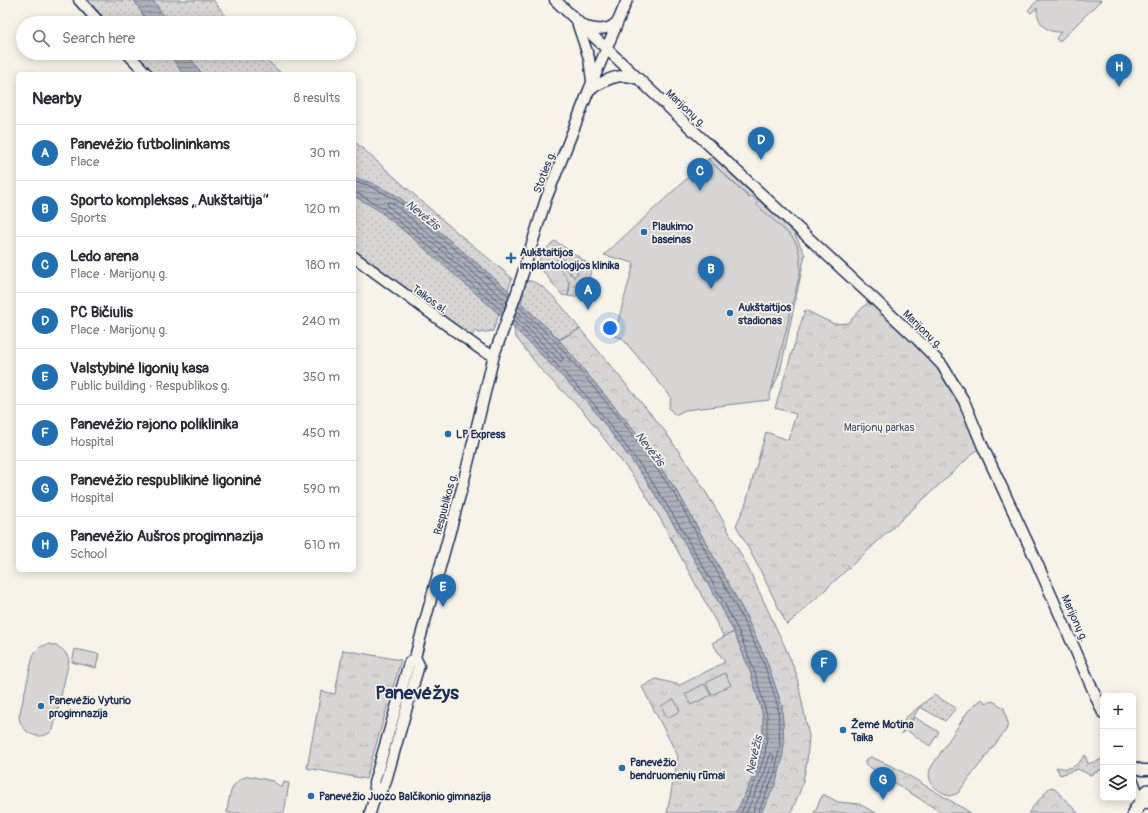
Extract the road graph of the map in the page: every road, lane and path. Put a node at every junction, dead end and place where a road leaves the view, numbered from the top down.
1 (79, 0) edge
2 (555, 0) edge
3 (627, 0) edge
4 (94, 16) edge
5 (619, 20) junction
6 (579, 23) junction
7 (607, 49) junction
8 (133, 60) edge
9 (144, 72) edge
10 (638, 80) junction
11 (591, 86) junction
12 (356, 258) edge
13 (494, 356) junction
14 (1100, 706) edge
15 (1136, 768) edge
16 (1148, 770) edge
17 (1136, 790) edge
18 (1148, 790) edge
19 (1141, 806) edge
20 (370, 813) edge

1 - 4 main road
2 - 6 main road, Marijonų g.
3 - 5 main road, Stoties g.
5 - 6 main road
5 - 7 main road, Stoties g.
6 - 7 main road, Marijonų g.
6 - 11 main road
7 - 10 main road, Marijonų g.
7 - 11 main road, Stoties g.
8 - 9 main road
10 - 11 main road
10 - 14 main road, Marijonų g.
11 - 13 main road, Stoties g.
12 - 13 main road, Taikos al.
13 - 20 main road, Respublikos g.
15 - 16 main road
17 - 19 main road
18 - 19 highway

